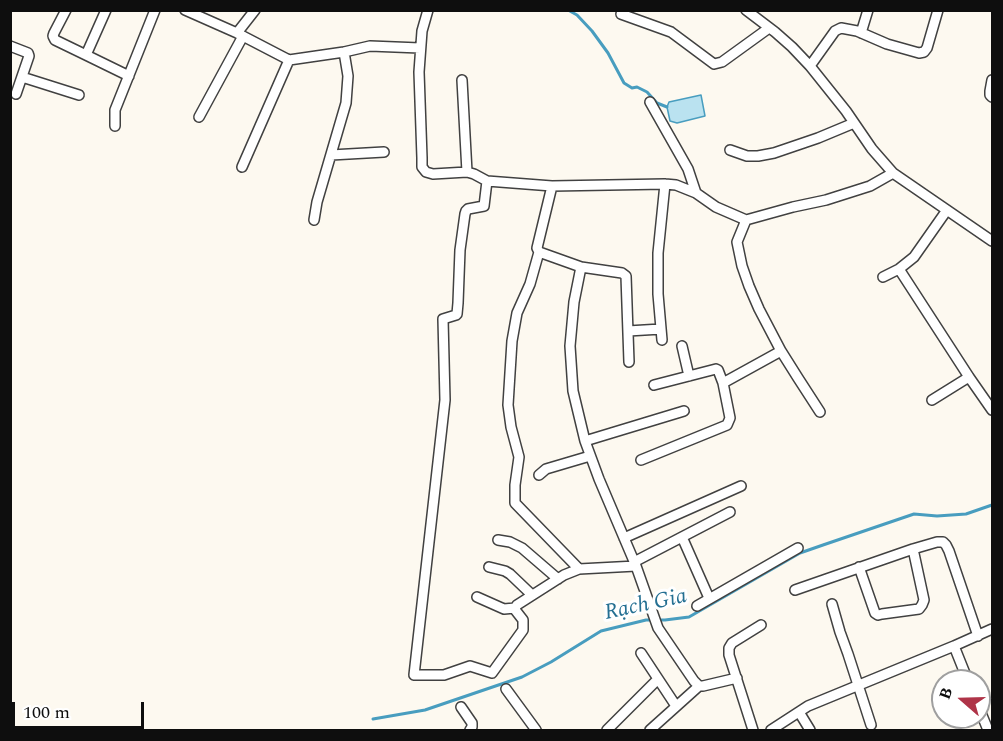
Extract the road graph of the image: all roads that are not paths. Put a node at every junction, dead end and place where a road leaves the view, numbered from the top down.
1 (66, 10) edge
2 (106, 10) edge
3 (155, 10) edge
4 (185, 10) edge
5 (255, 10) edge
6 (428, 10) edge
7 (746, 10) edge
8 (868, 10) edge
9 (938, 10) edge
10 (621, 14) dead end
11 (769, 28) junction
12 (861, 33) junction
13 (240, 34) junction
14 (10, 46) edge
15 (420, 48) junction
16 (344, 52) junction
17 (86, 55) junction
18 (289, 60) junction
19 (810, 66) junction
20 (129, 76) junction
21 (22, 77) junction
22 (462, 80) dead end
23 (993, 80) edge
24 (16, 93) dead end
25 (79, 95) dead end
26 (993, 97) edge
27 (650, 102) dead end
28 (199, 117) dead end
29 (854, 123) junction
30 (115, 126) dead end
31 (730, 150) dead end
32 (384, 152) dead end
33 (331, 155) junction
34 (242, 167) dead end
35 (467, 172) junction
36 (893, 173) junction
37 (487, 181) junction
38 (665, 184) junction
39 (552, 186) junction
40 (696, 193) junction
41 (947, 210) junction
42 (314, 220) dead end
43 (746, 220) junction
44 (993, 241) edge
45 (539, 252) junction
46 (581, 267) junction
47 (899, 269) junction
48 (883, 277) dead end
49 (661, 329) junction
50 (628, 331) junction
51 (662, 340) dead end
52 (682, 346) dead end
53 (782, 351) junction
54 (629, 362) dead end
55 (689, 376) junction
56 (969, 377) junction
57 (723, 383) junction
58 (654, 385) dead end
59 (932, 400) dead end
60 (993, 410) edge
61 (684, 411) dead end
62 (820, 412) dead end
63 (585, 441) junction
64 (590, 456) junction
65 (641, 460) dead end
66 (539, 475) dead end
67 (741, 486) dead end
68 (730, 512) dead end
69 (682, 537) junction
70 (624, 538) junction
71 (498, 540) dead end
72 (798, 548) dead end
73 (913, 549) junction
74 (635, 564) junction
75 (489, 567) dead end
76 (859, 567) junction
77 (579, 569) junction
78 (558, 579) junction
79 (795, 590) dead end
80 (532, 596) junction
81 (477, 597) dead end
82 (709, 598) junction
83 (832, 604) dead end
84 (698, 606) dead end
85 (516, 608) junction
86 (761, 625) dead end
87 (993, 629) edge
88 (978, 636) junction
89 (954, 646) junction
90 (641, 653) dead end
91 (963, 669) edge
92 (737, 678) junction
93 (658, 679) junction
94 (699, 686) junction
95 (857, 686) junction
96 (506, 689) dead end
97 (676, 706) junction
98 (461, 707) dead end
99 (799, 712) junction
100 (871, 725) dead end
101 (470, 730) edge
102 (536, 730) edge
103 (607, 730) edge
104 (650, 730) edge
105 (753, 730) edge
106 (771, 730) edge
107 (810, 730) edge

1 - 17 street
2 - 17 street
3 - 20 street
4 - 13 street
5 - 13 street
6 - 15 street
7 - 11 street
8 - 12 street
9 - 12 street
10 - 11 street
11 - 19 street
12 - 19 street
13 - 18 street
13 - 28 street
14 - 21 street
15 - 16 street
15 - 35 street
16 - 18 street
16 - 33 street
17 - 20 street
18 - 34 street
19 - 29 street
20 - 30 street
21 - 24 street
21 - 25 street
22 - 35 street
23 - 26 street
27 - 40 street
29 - 31 street
29 - 36 street
32 - 33 street
33 - 42 street
35 - 37 street
36 - 41 street
36 - 43 street
37 - 39 street
37 - 85 street
38 - 39 street
38 - 40 street
38 - 49 street
39 - 45 street
40 - 43 street
41 - 44 street
41 - 47 street
43 - 53 street
45 - 46 street
45 - 77 street
46 - 50 street
46 - 63 street
47 - 48 street
47 - 56 street
49 - 50 street
49 - 51 street
50 - 54 street
52 - 55 street
53 - 57 street
53 - 62 street
55 - 57 street
55 - 58 street
56 - 59 street
56 - 60 street
57 - 65 street
61 - 63 street
63 - 64 street
64 - 66 street
64 - 70 street
67 - 70 street
68 - 69 street
69 - 74 street
69 - 82 street
70 - 74 street
71 - 78 street
72 - 82 street
73 - 76 street
73 - 76 street
73 - 88 street
74 - 77 street
74 - 94 street
75 - 80 street
76 - 79 street
77 - 78 street
78 - 80 street
80 - 85 street
81 - 85 street
82 - 84 street
83 - 95 street
86 - 92 street
87 - 88 street
88 - 89 street
89 - 91 street
89 - 95 street
90 - 93 street
92 - 94 street
92 - 105 street
93 - 97 street
93 - 103 street
94 - 97 street
95 - 99 street
95 - 100 street
96 - 102 street
97 - 104 street
98 - 101 street
99 - 106 street
99 - 107 street

